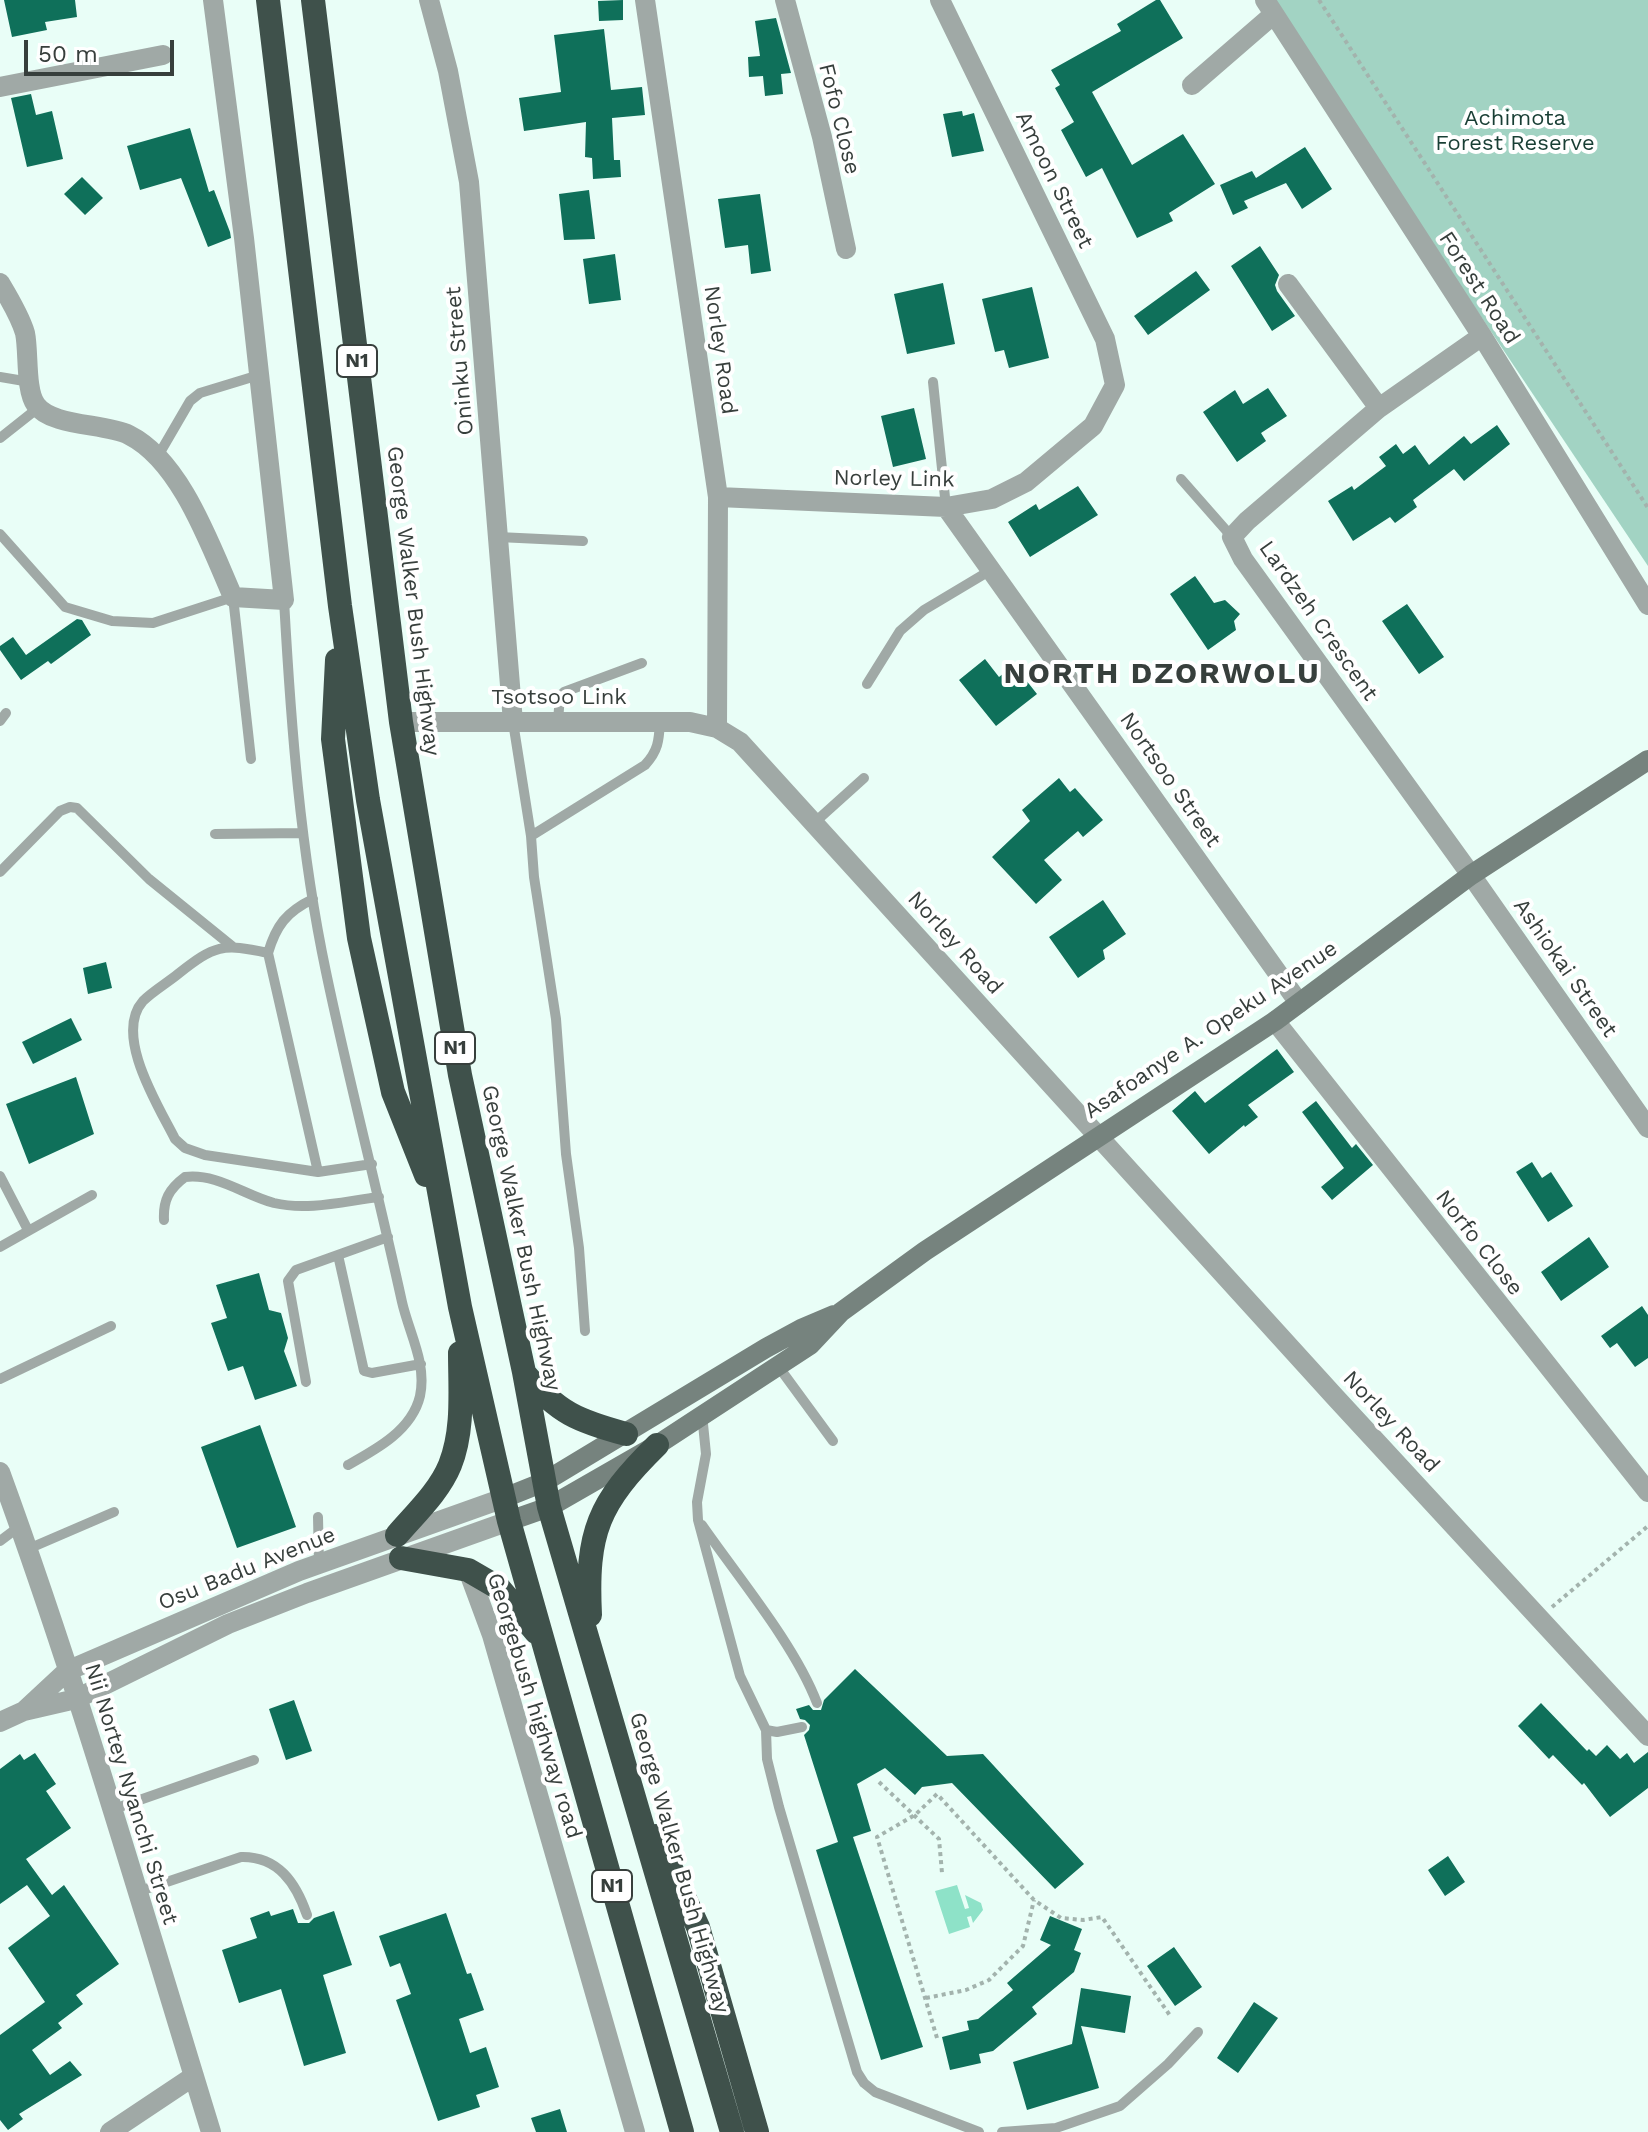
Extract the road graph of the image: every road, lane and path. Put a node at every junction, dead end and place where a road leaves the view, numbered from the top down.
1 (213, 0) edge
2 (268, 0) edge
3 (313, 0) edge
4 (429, 0) edge
5 (645, 0) edge
6 (785, 0) edge
7 (940, 0) edge
8 (1319, 0) edge
9 (1270, 7) edge
10 (163, 55) dead end
11 (1192, 85) dead end
12 (0, 87) edge
13 (846, 249) dead end
14 (0, 283) edge
15 (1288, 284) dead end
16 (1482, 336) junction
17 (259, 375) junction
18 (0, 377) edge
19 (30, 382) junction
20 (933, 382) dead end
21 (1115, 385) joint
22 (38, 408) junction
23 (1379, 408) junction
24 (0, 438) edge
25 (158, 456) junction
26 (1181, 479) dead end
27 (718, 497) junction
28 (946, 507) junction
29 (1648, 508) edge
30 (0, 534) edge
31 (498, 537) junction
32 (1232, 537) junction
33 (583, 541) dead end
34 (991, 570) junction
35 (233, 597) junction
36 (284, 600) junction
37 (1648, 605) edge
38 (340, 606) junction
39 (642, 663) dead end
40 (867, 684) dead end
41 (558, 721) junction
42 (401, 722) junction
43 (513, 722) junction
44 (660, 722) junction
45 (717, 728) junction
46 (251, 759) dead end
47 (1648, 760) edge
48 (864, 778) dead end
49 (814, 823) junction
50 (303, 833) junction
51 (215, 834) dead end
52 (531, 836) junction
53 (0, 872) edge
54 (1471, 875) junction
55 (313, 899) junction
56 (233, 947) junction
57 (268, 953) junction
58 (1299, 1003) junction
59 (1275, 1021) junction
60 (1648, 1128) edge
61 (1098, 1136) junction
62 (372, 1164) junction
63 (318, 1172) junction
64 (0, 1176) edge
65 (92, 1195) dead end
66 (379, 1197) junction
67 (443, 1218) junction
68 (164, 1220) dead end
69 (28, 1230) junction
70 (388, 1237) junction
71 (0, 1247) edge
72 (338, 1255) junction
73 (460, 1307) junction
74 (841, 1312) junction
75 (111, 1326) dead end
76 (585, 1331) dead end
77 (421, 1364) junction
78 (778, 1366) junction
79 (524, 1372) junction
80 (0, 1379) edge
81 (306, 1382) dead end
82 (702, 1414) junction
83 (626, 1434) junction
84 (833, 1441) dead end
85 (657, 1445) junction
86 (348, 1465) dead end
87 (0, 1472) edge
88 (544, 1482) junction
89 (1648, 1492) edge
90 (549, 1507) junction
91 (506, 1510) junction
92 (114, 1512) dead end
93 (318, 1517) dead end
94 (698, 1520) junction
95 (20, 1526) junction
96 (1648, 1526) edge
97 (0, 1541) edge
98 (399, 1546) junction
99 (28, 1549) junction
100 (319, 1564) junction
101 (468, 1570) junction
102 (1540, 1617) junction
103 (543, 1640) junction
104 (593, 1662) junction
105 (67, 1671) junction
106 (76, 1699) junction
107 (817, 1703) dead end
108 (24, 1711) junction
109 (0, 1722) edge
110 (802, 1727) dead end
111 (766, 1730) junction
112 (1648, 1736) edge
113 (254, 1760) dead end
114 (626, 1774) junction
115 (879, 1782) dead end
116 (111, 1810) junction
117 (915, 1815) junction
118 (942, 1873) dead end
119 (137, 1892) junction
120 (1034, 1900) junction
121 (307, 1915) dead end
122 (925, 1998) junction
123 (1171, 2017) dead end
124 (1198, 2032) dead end
125 (937, 2038) dead end
126 (194, 2076) junction
127 (110, 2132) edge
128 (211, 2132) edge
129 (635, 2132) edge
130 (682, 2132) edge
131 (732, 2132) edge
132 (757, 2132) edge
133 (979, 2132) edge
134 (1002, 2132) edge

1 - 17 street
2 - 38 highway, N1
3 - 42 highway, George Walker Bush Highway / N1
4 - 31 street, Oninku Street
5 - 27 street, Norley Road
6 - 13 street, Fofo Close
7 - 21 street, Amoon Street
8 - 29 path
9 - 11 street
9 - 16 street, Forest Road
10 - 12 street
14 - 19 street
15 - 23 street
16 - 23 street, Lardzeh Crescent
16 - 37 street, Forest Road
17 - 25 lane
17 - 36 street
18 - 19 lane
19 - 22 street
20 - 28 lane
21 - 28 street, Norley Link
22 - 24 lane
22 - 25 street
23 - 32 street, Lardzeh Crescent
25 - 35 street
26 - 32 lane
27 - 28 street, Norley Link
27 - 45 street, Norley Road
28 - 34 street, Nortsoo Street
30 - 35 lane
31 - 33 lane
31 - 43 street, Oninku Street
32 - 54 street, Lardzeh Crescent
34 - 40 lane
34 - 58 street, Nortsoo Street
35 - 36 street
35 - 46 lane
36 - 50 lane
38 - 67 highway, N1
38 - 67 highway
39 - 41 lane
41 - 43 street, Tsotsoo Link
41 - 44 street, Tsotsoo Link
42 - 43 street, Tsotsoo Link
42 - 79 highway, George Walker Bush Highway / N1
43 - 52 lane
44 - 45 street, Tsotsoo Link
44 - 52 lane
45 - 49 street, Norley Road
47 - 54 main road, Asafoanye A. Opeku Avenue
48 - 49 lane
49 - 61 street, Norley Road
50 - 51 lane
50 - 55 lane
52 - 76 lane
53 - 56 lane
54 - 58 main road, Asafoanye A. Opeku Avenue
54 - 60 street, Ashiokai Street
55 - 57 lane
55 - 62 lane
56 - 57 lane
56 - 63 lane
57 - 63 lane
58 - 59 main road, Asafoanye A. Opeku Avenue
59 - 61 main road, Asafoanye A. Opeku Avenue
59 - 89 street, Norfo Close
61 - 74 main road, Asafoanye A. Opeku Avenue
61 - 102 street, Norley Road
62 - 63 lane
62 - 66 lane
64 - 69 lane
65 - 69 lane
66 - 68 lane
66 - 70 lane
67 - 73 highway, N1
69 - 71 lane
70 - 72 lane
70 - 77 lane
72 - 77 lane
72 - 81 lane
73 - 91 highway, N1
73 - 98 highway
74 - 78 main road, Asafoanye A. Opeku Avenue
74 - 83 main road, Asafoanye A. Opeku Avenue
75 - 80 lane
77 - 86 lane
78 - 82 main road, Asafoanye A. Opeku Avenue
78 - 84 lane
79 - 83 highway
79 - 88 highway, George Walker Bush Highway / N1
82 - 85 main road, Asafoanye A. Opeku Avenue
82 - 94 lane
83 - 88 main road, Asafoanye A. Opeku Avenue
85 - 90 main road, Asafoanye A. Opeku Avenue
85 - 104 highway
87 - 95 street, Nii Nortey Nyanchi Street
88 - 90 highway, George Walker Bush Highway / N1
88 - 91 main road, Asafoanye A. Opeku Avenue
90 - 91 main road, Asafoanye A. Opeku Avenue
90 - 104 highway, George Walker Bush Highway / N1
91 - 98 street, Osu Badu Avenue
91 - 103 highway, N1
92 - 99 lane
93 - 100 lane
94 - 107 lane
94 - 111 lane
95 - 97 lane
95 - 99 street, Nii Nortey Nyanchi Street
96 - 102 path
98 - 100 street, Osu Badu Avenue
98 - 101 highway
98 - 106 street, Osu Badu Avenue
99 - 105 street, Nii Nortey Nyanchi Street
100 - 105 street, Osu Badu Avenue
101 - 103 highway
101 - 129 street, Georgebush highway road
102 - 112 street, Norley Road
103 - 130 highway, N1
104 - 114 highway, George Walker Bush Highway / N1
105 - 106 street, Nii Nortey Nyanchi Street
105 - 108 street, Osu Badu Avenue
106 - 108 street, Osu Badu Avenue
106 - 116 street, Nii Nortey Nyanchi Street
108 - 109 street, Osu Badu Avenue
110 - 111 lane
111 - 133 lane
113 - 116 lane
114 - 131 highway, George Walker Bush Highway / N1
114 - 132 highway
115 - 117 path
116 - 119 street, Nii Nortey Nyanchi Street
117 - 118 path
117 - 120 path
117 - 122 path
119 - 121 lane
119 - 126 street, Nii Nortey Nyanchi Street
120 - 122 path
120 - 123 path
122 - 125 path
124 - 134 lane
126 - 127 street
126 - 128 street, Nii Nortey Nyanchi Street

